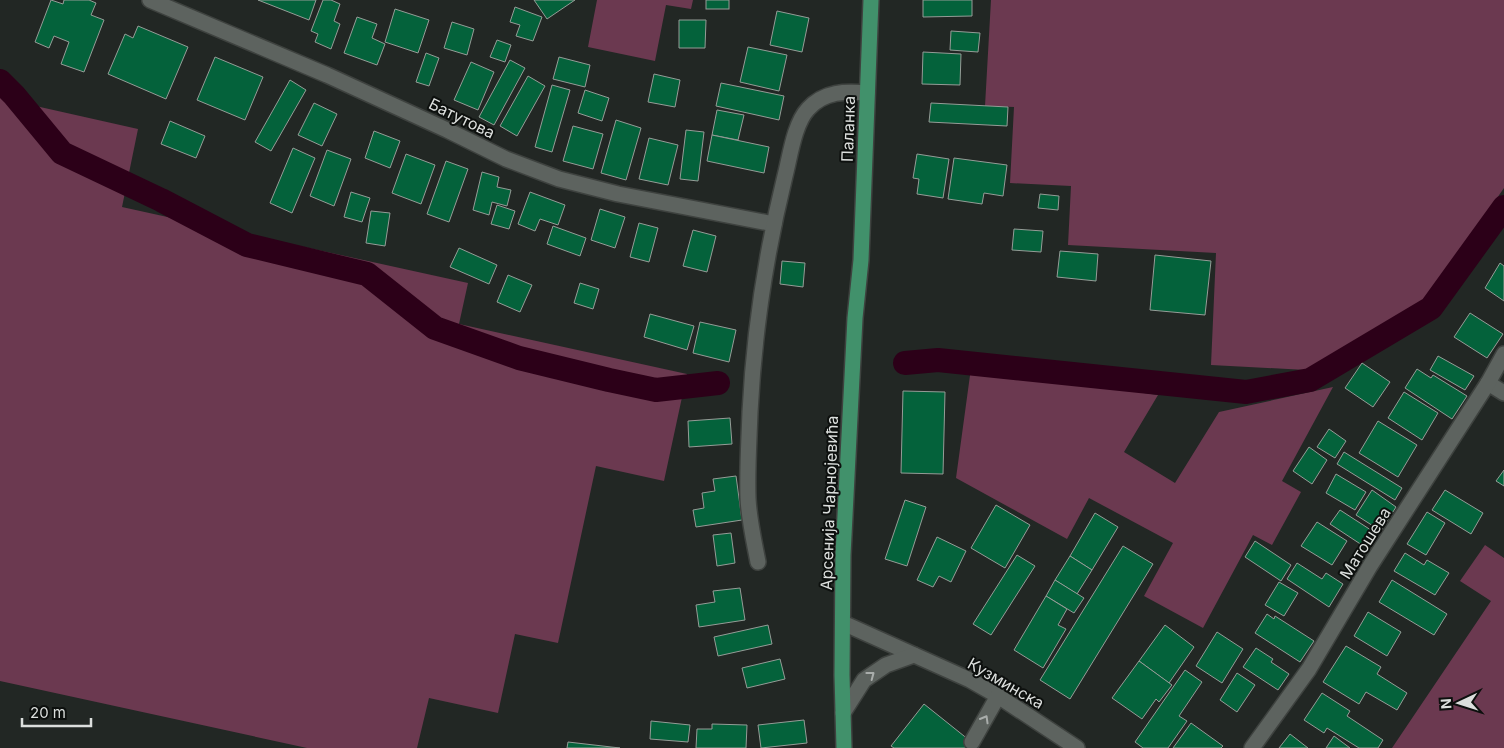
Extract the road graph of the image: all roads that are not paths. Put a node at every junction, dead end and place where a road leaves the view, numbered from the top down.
1 (150, 0) edge
2 (871, 0) edge
3 (867, 93) junction
4 (774, 224) junction
5 (861, 260) joint
6 (1504, 354) edge
7 (1504, 379) edge
8 (1488, 383) junction
9 (1504, 393) edge
10 (758, 562) dead end
11 (843, 623) junction
12 (914, 655) junction
13 (998, 696) junction
14 (843, 713) junction
15 (972, 742) dead end
16 (844, 748) edge
17 (1077, 748) edge
18 (1252, 748) edge

1 - 4 street, Батутова
2 - 3 main road, Паланка
3 - 4 street
3 - 5 main road, Паланка
4 - 10 street
5 - 11 main road, Арсенија Чарнојевића
6 - 8 street, Матошева
7 - 8 street
8 - 9 street
8 - 18 street, Матошева
11 - 12 street, Кузминска
11 - 14 main road, Арсенија Чарнојевића
12 - 13 street, Кузминска
14 -> 12 street
15 -> 13 street
13 - 17 street, Кузминска
14 - 16 main road, Арсенија Чарнојевића

